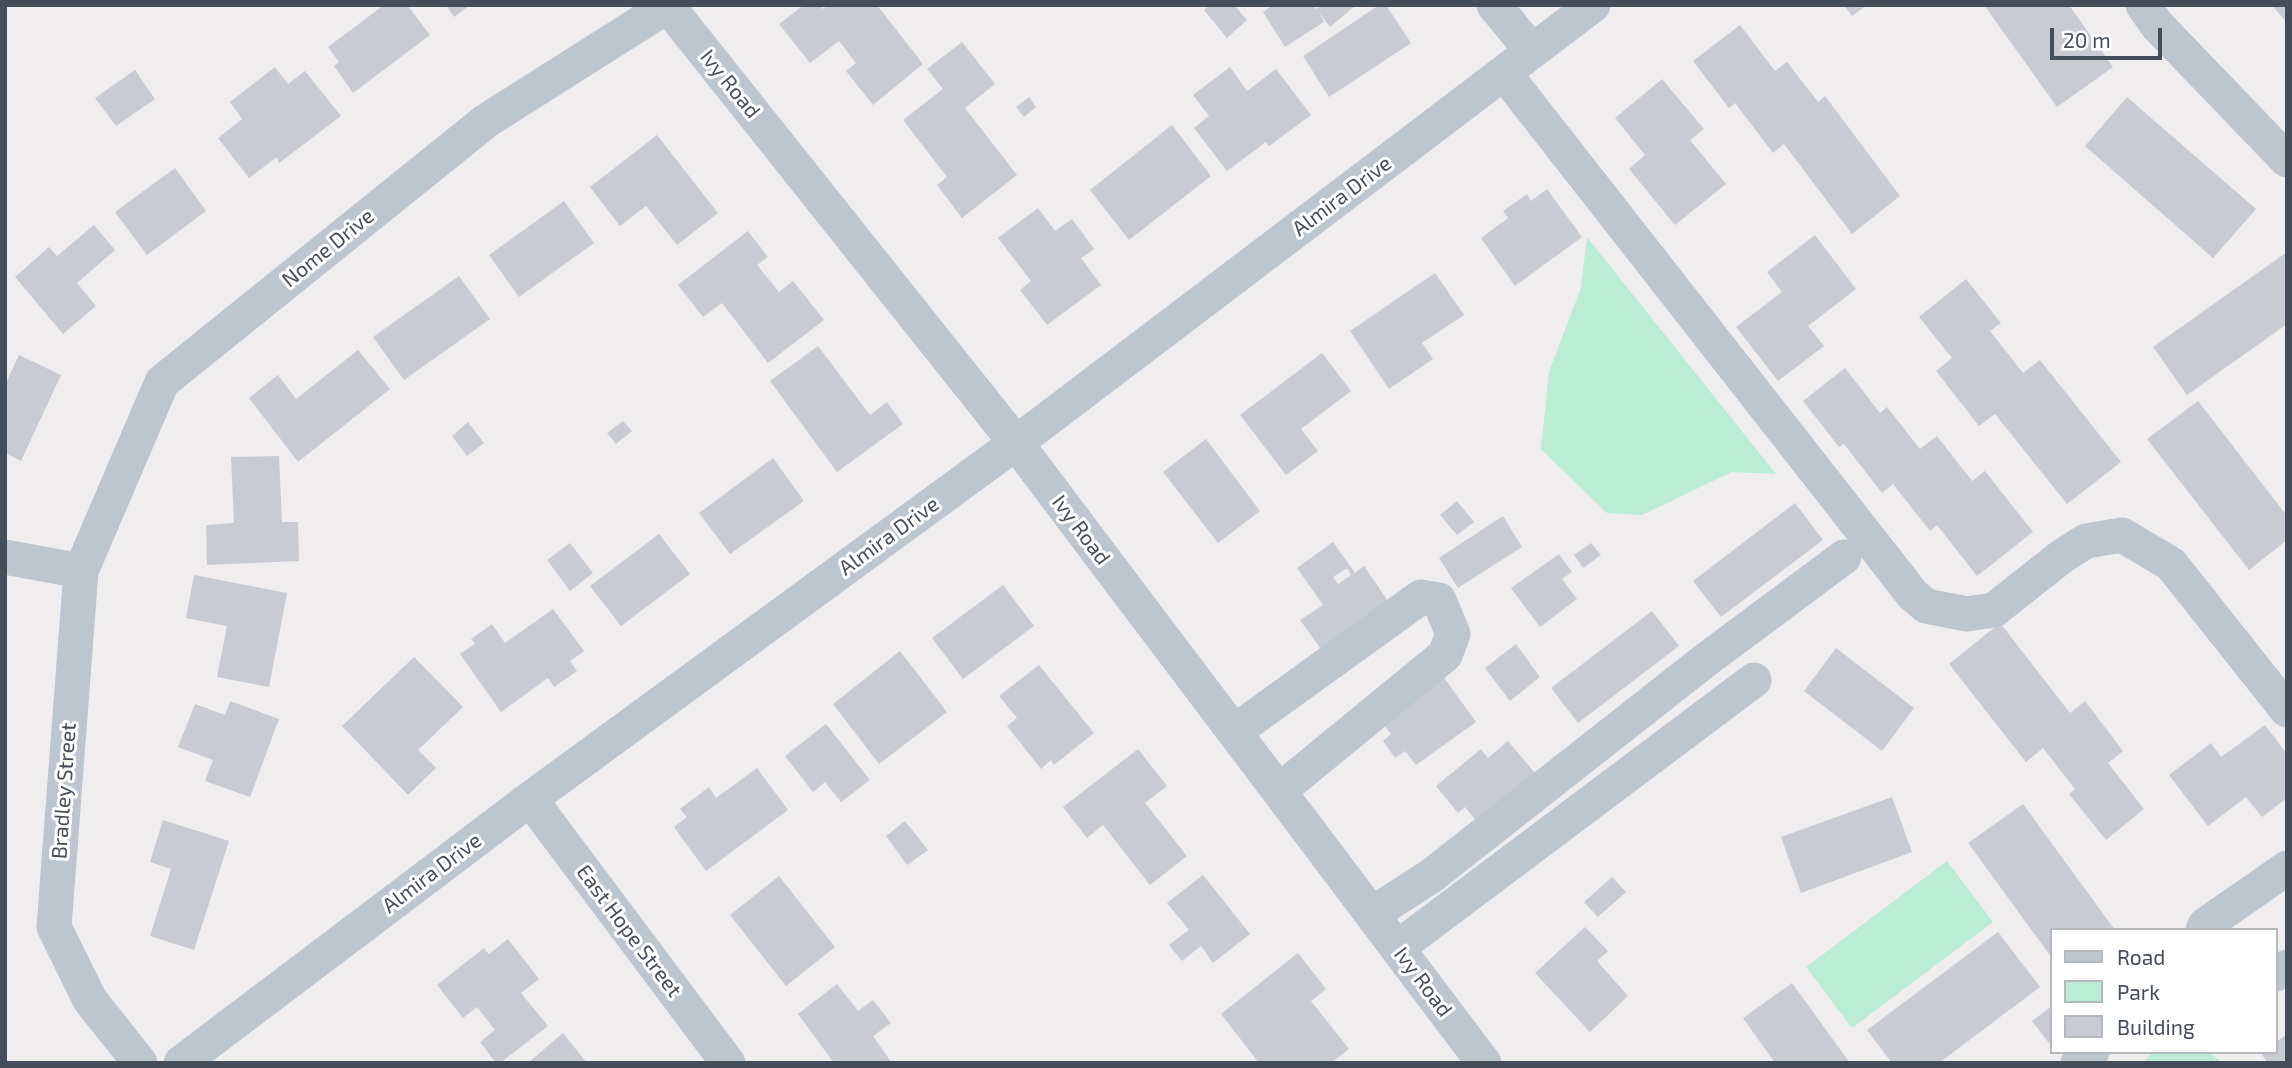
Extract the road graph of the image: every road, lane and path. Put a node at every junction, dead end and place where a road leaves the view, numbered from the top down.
1 (1494, 5) edge
2 (1593, 5) edge
3 (2143, 5) edge
4 (668, 6) edge
5 (1532, 51) junction
6 (1504, 73) junction
7 (2287, 160) edge
8 (1016, 443) junction
9 (5, 557) edge
10 (1844, 557) dead end
11 (81, 571) junction
12 (1754, 681) dead end
13 (2287, 710) edge
14 (1234, 732) junction
15 (1279, 791) junction
16 (530, 799) junction
17 (2287, 869) edge
18 (1372, 914) junction
19 (2204, 928) edge
20 (1397, 948) junction
21 (140, 1063) edge
22 (181, 1063) edge
23 (728, 1063) edge
24 (1484, 1063) edge

1 - 5 street
2 - 5 street, Almira Drive
3 - 7 street
4 - 8 street, Ivy Road
4 - 11 street, Nome Drive
5 - 6 street, Almira Drive
6 - 8 street, Almira Drive
6 - 13 street
8 - 14 street, Ivy Road
8 - 16 street, Almira Drive
9 - 11 street
10 - 18 street
11 - 21 street, Bradley Street
12 - 20 street
14 - 15 street, Ivy Road
14 - 15 street
15 - 18 street, Ivy Road
16 - 22 street, Almira Drive
16 - 23 street, East Hope Street
17 - 19 street
18 - 20 street, Ivy Road
20 - 24 street, Ivy Road

